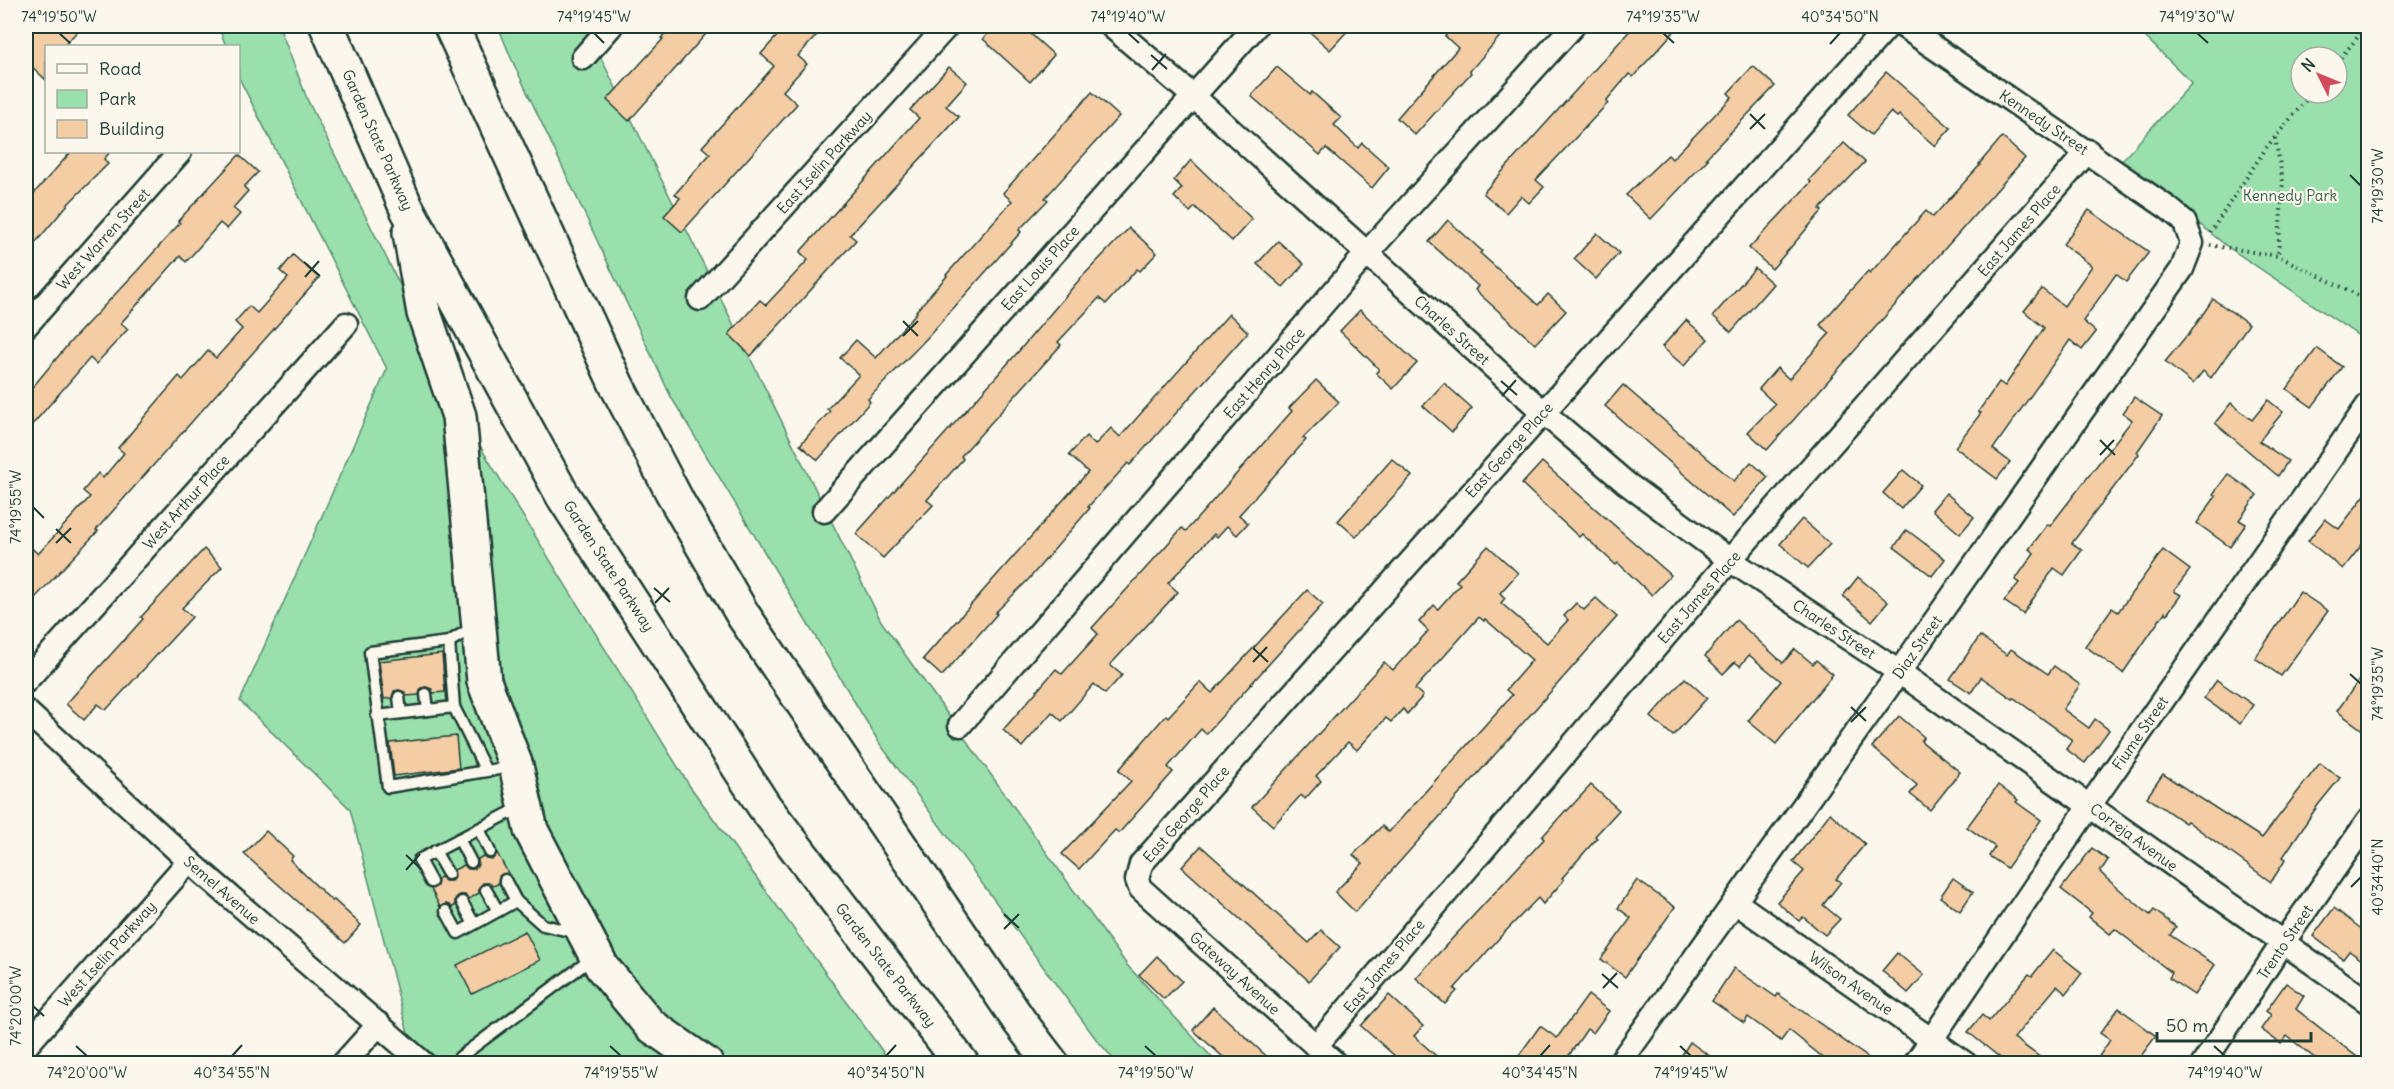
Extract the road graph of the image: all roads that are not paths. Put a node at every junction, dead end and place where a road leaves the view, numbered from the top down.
1 (327, 26) edge
2 (451, 26) edge
3 (611, 26) edge
4 (947, 26) edge
5 (1111, 26) edge
6 (1256, 26) edge
7 (1573, 26) edge
8 (1888, 26) edge
9 (1903, 26) edge
10 (583, 58) dead end
11 (1193, 96) junction
12 (2088, 152) junction
13 (179, 153) edge
14 (406, 207) junction
15 (2184, 221) joint
16 (1367, 254) junction
17 (700, 299) dead end
18 (346, 324) dead end
19 (26, 326) edge
20 (2368, 405) edge
21 (1543, 412) junction
22 (824, 511) dead end
23 (1730, 560) junction
24 (478, 625) junction
25 (449, 642) junction
26 (1899, 672) junction
27 (26, 681) edge
28 (426, 694) dead end
29 (399, 697) dead end
30 (454, 706) junction
31 (428, 710) junction
32 (26, 711) edge
33 (401, 713) junction
34 (377, 716) junction
35 (960, 724) dead end
36 (501, 768) junction
37 (526, 805) junction
38 (2090, 805) junction
39 (2368, 821) edge
40 (479, 829) junction
41 (459, 839) junction
42 (435, 851) junction
43 (490, 852) dead end
44 (189, 861) junction
45 (471, 862) dead end
46 (448, 874) dead end
47 (505, 880) dead end
48 (1137, 880) joint
49 (431, 882) dead end
50 (486, 890) dead end
51 (462, 902) dead end
52 (516, 902) junction
53 (1735, 902) junction
54 (446, 911) dead end
55 (498, 911) junction
56 (474, 924) junction
57 (2282, 944) junction
58 (591, 945) junction
59 (2368, 1002) edge
60 (380, 1024) junction
61 (1933, 1040) junction
62 (26, 1046) edge
63 (1316, 1046) junction
64 (343, 1064) edge
65 (424, 1064) edge
66 (455, 1064) edge
67 (706, 1064) edge
68 (962, 1064) edge
69 (1052, 1064) edge
70 (1336, 1064) edge
71 (1619, 1064) edge
72 (1916, 1064) edge
73 (1966, 1064) edge
74 (2203, 1064) edge

1 - 14 highway, Garden State Parkway
2 - 69 highway
3 - 10 street
4 - 17 street, East Iselin Parkway
5 - 11 street, Charles Street
6 - 11 street, East Louis Place
7 - 16 street, East Henry Place
8 - 21 street, East George Place
9 - 12 street, Kennedy Street
11 - 16 street, Charles Street
11 - 22 street, East Louis Place
12 - 15 street, Kennedy Street
12 - 23 street, East James Place
13 - 19 street, West Warren Street
14 - 24 highway
14 - 68 highway, Garden State Parkway
15 - 26 street, Diaz Street
16 - 21 street, Charles Street
16 - 35 street, East Henry Place
18 - 27 street, West Arthur Place
20 - 38 street, Fiume Street
21 - 23 street, Charles Street
21 - 48 street, East George Place
23 - 26 street, Charles Street
23 - 63 street, East James Place
24 - 25 lane
24 - 36 highway
25 - 30 lane
25 - 34 lane
26 - 38 street, Correja Avenue
26 - 53 street, Diaz Street
28 - 31 lane
29 - 33 lane
30 - 31 lane
30 - 36 lane
31 - 33 lane
32 - 44 street, Semel Avenue
33 - 34 lane
34 - 36 lane
36 - 37 highway
37 - 40 lane
37 - 58 highway
38 - 57 street, Correja Avenue
38 - 61 street, Fiume Street
39 - 57 street, Trento Street
40 - 41 lane
40 - 43 lane
41 - 42 lane
41 - 45 lane
42 - 46 lane
42 - 49 lane
44 - 60 street, Semel Avenue
44 - 62 street, West Iselin Parkway
47 - 52 lane
48 - 63 street, Gateway Avenue
50 - 55 lane
51 - 56 lane
52 - 55 lane
52 - 58 lane
53 - 61 street, Wilson Avenue
53 - 71 street, Diaz Street
54 - 56 lane
55 - 56 lane
57 - 59 street, Correja Avenue
57 - 74 street, Trento Street
58 - 66 lane
58 - 67 highway
60 - 64 street
60 - 65 street, Semel Avenue
61 - 72 street, Fiume Street
61 - 73 street, Wilson Avenue
63 - 70 street, Gateway Avenue

